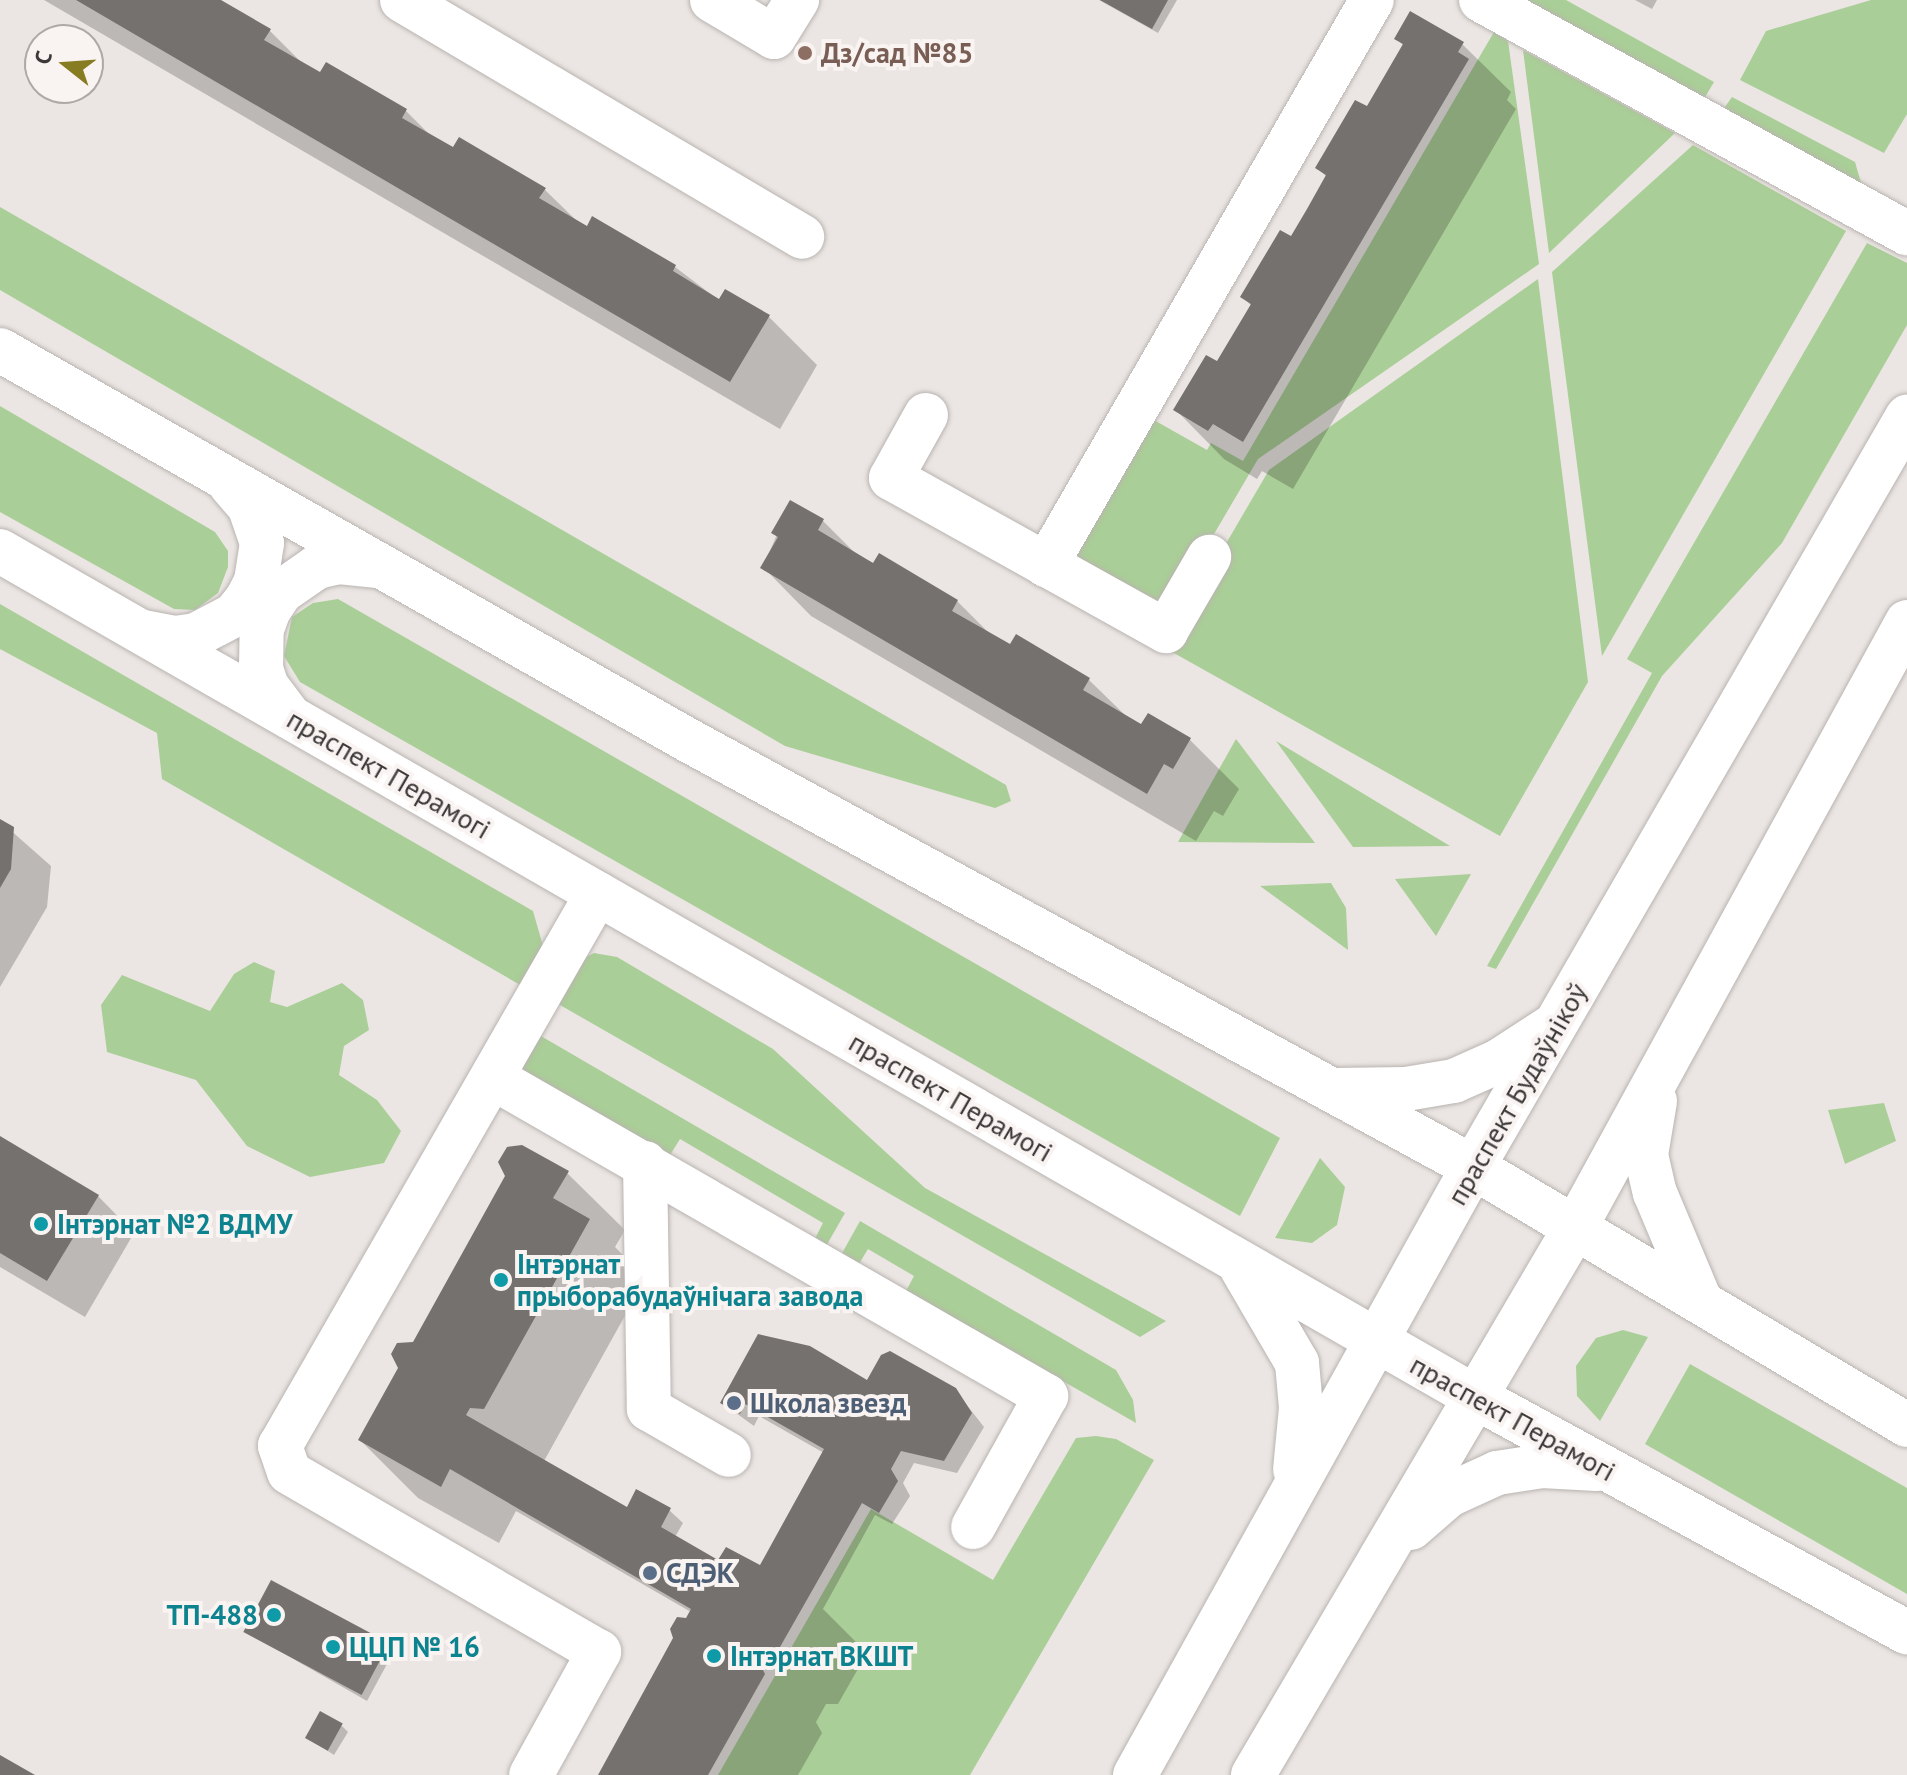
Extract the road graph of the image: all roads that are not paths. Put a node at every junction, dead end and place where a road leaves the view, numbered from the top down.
1 (712, 0) edge
2 (797, 0) edge
3 (1372, 0) edge
4 (1481, 0) edge
5 (428, 6) edge
6 (1907, 233) edge
7 (802, 237) dead end
8 (0, 350) edge
9 (926, 415) dead end
10 (1907, 417) edge
11 (222, 478) junction
12 (0, 551) edge
13 (1209, 557) dead end
14 (1046, 565) junction
15 (382, 568) junction
16 (1907, 622) edge
17 (134, 628) junction
18 (292, 718) junction
19 (597, 894) junction
20 (1560, 1021) junction
21 (1659, 1073) junction
22 (495, 1079) junction
23 (1333, 1090) junction
24 (645, 1163) junction
25 (1473, 1167) junction
26 (1575, 1228) junction
27 (1237, 1262) junction
28 (1700, 1300) junction
29 (1376, 1340) junction
30 (1477, 1398) junction
31 (1907, 1425) edge
32 (729, 1455) dead end
33 (1602, 1469) junction
34 (1294, 1487) junction
35 (973, 1527) dead end
36 (1394, 1542) junction
37 (1907, 1632) edge
38 (1263, 1769) edge
39 (531, 1775) edge
40 (1135, 1775) edge

1 - 2 main road
3 - 14 main road
4 - 6 main road
5 - 7 main road
8 - 11 main road
9 - 14 main road
10 - 20 main road, праспект Будаўнікоў
11 - 15 main road
11 - 17 main road
12 - 17 main road, праспект Перамогі
13 - 14 main road
15 - 18 main road
15 - 23 main road
16 - 21 main road
17 - 18 main road, праспект Перамогі
18 - 19 main road, праспект Перамогі
19 - 22 main road
19 - 27 main road, праспект Перамогі
20 - 23 main road
20 - 25 main road, праспект Будаўнікоў
21 - 26 main road
21 - 28 main road
22 - 24 main road
22 - 39 main road
23 - 25 main road
24 - 32 main road
24 - 35 main road
25 - 26 main road
25 - 29 main road, праспект Будаўнікоў
26 - 28 main road
26 - 30 main road
27 - 29 main road, праспект Перамогі
27 - 34 main road
28 - 31 main road
29 - 30 main road, праспект Перамогі
29 - 34 main road, праспект Будаўнікоў
30 - 33 main road, праспект Перамогі
30 - 36 main road
33 - 36 main road
33 - 37 main road, праспект Перамогі
34 - 40 main road, праспект Будаўнікоў
36 - 38 main road

